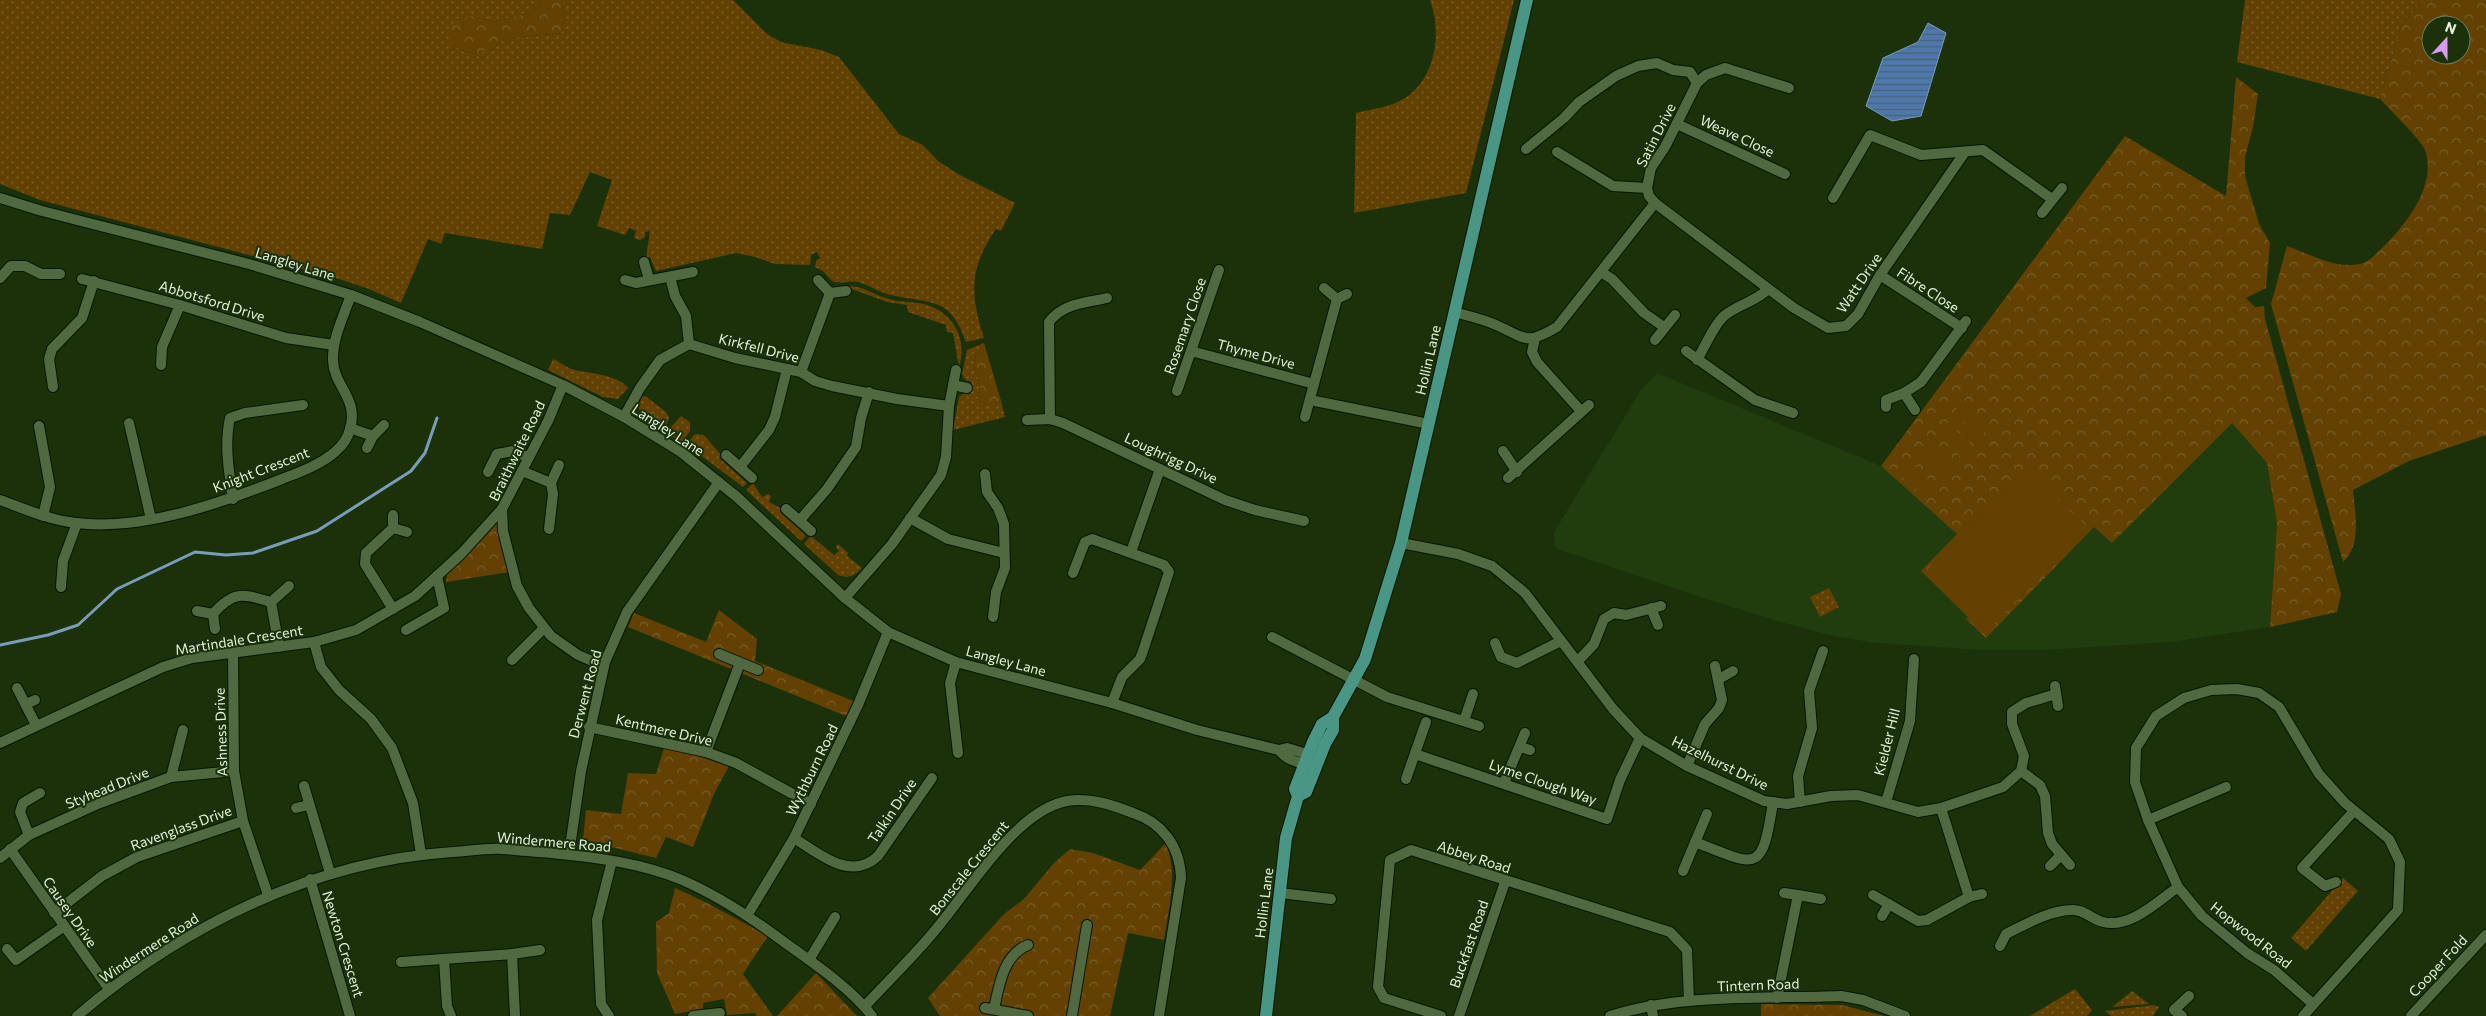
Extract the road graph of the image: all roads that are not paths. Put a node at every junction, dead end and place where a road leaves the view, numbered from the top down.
1 (1527, 0) edge
2 (1697, 83) junction
3 (1789, 88) dead end
4 (1677, 124) junction
5 (1526, 149) dead end
6 (1556, 152) dead end
7 (1964, 152) junction
8 (1785, 174) dead end
9 (1647, 188) junction
10 (2062, 188) dead end
11 (1833, 198) dead end
12 (0, 199) edge
13 (2052, 199) junction
14 (1655, 203) junction
15 (2042, 213) dead end
16 (644, 262) dead end
17 (1219, 270) dead end
18 (693, 272) dead end
19 (1601, 272) junction
20 (60, 274) dead end
21 (1880, 275) junction
22 (670, 277) junction
23 (0, 278) edge
24 (82, 279) dead end
25 (625, 280) dead end
26 (649, 280) junction
27 (818, 280) dead end
28 (94, 281) junction
29 (1324, 288) dead end
30 (1768, 289) junction
31 (846, 291) dead end
32 (830, 293) junction
33 (1347, 294) dead end
34 (351, 295) junction
35 (1107, 298) dead end
36 (1336, 300) junction
37 (180, 305) junction
38 (1454, 312) junction
39 (1675, 315) dead end
40 (1664, 327) junction
41 (1535, 338) junction
42 (1655, 340) dead end
43 (689, 344) junction
44 (334, 345) junction
45 (1191, 351) junction
46 (1686, 351) dead end
47 (1697, 360) junction
48 (161, 365) dead end
49 (787, 369) junction
50 (956, 370) dead end
51 (801, 372) junction
52 (1314, 384) junction
53 (563, 385) junction
54 (954, 385) junction
55 (53, 387) dead end
56 (967, 388) dead end
57 (1177, 391) dead end
58 (869, 392) junction
59 (1904, 393) junction
60 (1310, 400) junction
61 (303, 405) dead end
62 (949, 406) junction
63 (1886, 407) dead end
64 (1915, 410) dead end
65 (1793, 413) dead end
66 (624, 417) junction
67 (1305, 417) dead end
68 (1050, 419) junction
69 (1027, 420) dead end
70 (129, 422) dead end
71 (1429, 424) junction
72 (384, 425) dead end
73 (40, 426) dead end
74 (350, 428) junction
75 (373, 436) junction
76 (367, 448) dead end
77 (1503, 451) dead end
78 (726, 455) dead end
79 (528, 457) junction
80 (559, 466) dead end
81 (740, 467) junction
82 (1160, 469) junction
83 (522, 471) junction
84 (488, 472) dead end
85 (985, 474) dead end
86 (752, 478) dead end
87 (719, 482) junction
88 (551, 483) junction
89 (232, 499) junction
90 (0, 500) edge
91 (502, 509) junction
92 (786, 509) dead end
93 (393, 515) dead end
94 (43, 516) junction
95 (910, 518) junction
96 (151, 519) junction
97 (800, 520) junction
98 (1304, 521) dead end
99 (77, 523) junction
100 (393, 528) junction
101 (549, 529) dead end
102 (811, 531) dead end
103 (407, 532) dead end
104 (1402, 543) junction
105 (1131, 552) junction
106 (1004, 554) junction
107 (1073, 572) dead end
108 (437, 576) junction
109 (61, 586) dead end
110 (289, 586) dead end
111 (845, 598) junction
112 (270, 602) junction
113 (393, 609) junction
114 (197, 611) dead end
115 (214, 614) junction
116 (993, 617) dead end
117 (1658, 625) dead end
118 (215, 628) dead end
119 (544, 628) junction
120 (406, 630) dead end
121 (888, 632) junction
122 (1272, 637) dead end
123 (1561, 641) junction
124 (314, 642) junction
125 (1495, 643) dead end
126 (279, 647) junction
127 (1823, 651) dead end
128 (233, 653) junction
129 (719, 654) dead end
130 (1914, 659) dead end
131 (512, 660) dead end
132 (1578, 660) junction
133 (956, 662) junction
134 (740, 663) junction
135 (604, 666) junction
136 (1715, 666) dead end
137 (758, 670) dead end
138 (1733, 671) dead end
139 (1355, 679) junction
140 (1719, 679) junction
141 (17, 688) dead end
142 (1473, 694) dead end
143 (1112, 704) junction
144 (2058, 706) dead end
145 (1333, 717) junction
146 (1464, 721) junction
147 (1426, 722) dead end
148 (36, 725) junction
149 (1479, 726) dead end
150 (589, 727) junction
151 (183, 730) dead end
152 (1525, 733) dead end
153 (1640, 738) junction
154 (0, 743) edge
155 (706, 752) junction
156 (958, 753) dead end
157 (1415, 754) junction
158 (1305, 759) junction
159 (1316, 764) junction
160 (1687, 766) junction
161 (234, 771) junction
162 (2021, 771) junction
163 (170, 777) junction
164 (932, 778) dead end
165 (1406, 779) dead end
166 (1504, 783) junction
167 (304, 786) dead end
168 (2226, 787) dead end
169 (40, 793) dead end
170 (1298, 796) junction
171 (1773, 802) junction
172 (1800, 802) junction
173 (1886, 802) junction
174 (811, 804) junction
175 (309, 805) junction
176 (296, 808) dead end
177 (1941, 808) junction
178 (2354, 810) junction
179 (1707, 814) dead end
180 (2148, 820) junction
181 (243, 821) junction
182 (29, 835) junction
183 (794, 838) junction
184 (1695, 842) junction
185 (10, 849) junction
186 (421, 854) junction
187 (569, 854) junction
188 (2062, 855) junction
189 (0, 858) edge
190 (612, 861) junction
191 (2070, 865) dead end
192 (2050, 866) dead end
193 (1683, 871) dead end
194 (330, 873) junction
195 (310, 879) junction
196 (1505, 882) junction
197 (2336, 882) dead end
198 (2178, 886) junction
199 (1280, 893) junction
200 (1784, 893) dead end
201 (1982, 894) dead end
202 (268, 895) junction
203 (1798, 895) junction
204 (1873, 895) dead end
205 (1969, 897) junction
206 (1820, 898) dead end
207 (1331, 899) dead end
208 (1889, 904) junction
209 (54, 913) junction
210 (748, 914) junction
211 (1882, 916) dead end
212 (835, 918) dead end
213 (1087, 925) dead end
214 (63, 926) junction
215 (2484, 932) edge
216 (1028, 945) dead end
217 (2000, 946) dead end
218 (7, 949) dead end
219 (540, 950) dead end
220 (512, 954) junction
221 (444, 959) junction
222 (809, 960) junction
223 (401, 962) dead end
224 (109, 989) junction
225 (2189, 996) dead end
226 (1777, 998) junction
227 (1688, 1001) junction
228 (2313, 1004) junction
229 (865, 1006) junction
230 (1652, 1011) edge
231 (720, 1013) dead end
232 (2416, 1014) edge
233 (76, 1016) edge
234 (350, 1016) edge
235 (451, 1016) edge
236 (514, 1016) edge
237 (609, 1016) edge
238 (693, 1016) edge
239 (872, 1016) edge
240 (1028, 1016) edge
241 (1072, 1016) edge
242 (1159, 1016) edge
243 (1266, 1016) edge
244 (1441, 1016) edge
245 (1459, 1016) edge
246 (1610, 1016) edge
247 (1905, 1016) edge
248 (2182, 1016) edge
249 (2303, 1016) edge

1 - 38 main road, Hollin Lane
2 - 3 street
2 - 4 street, Satin Drive
2 - 5 street
4 - 8 street, Weave Close
4 - 9 street, Satin Drive
6 - 9 street
7 - 11 street
7 - 13 street
7 - 21 street, Watt Drive
9 - 14 street, Satin Drive
10 - 13 street
12 - 34 street, Langley Lane
13 - 15 street
14 - 19 street
14 - 30 street, Watt Drive
16 - 26 street
17 - 45 street, Rosemary Close
18 - 22 street
19 - 40 street
19 - 41 street
20 - 23 street
21 - 30 street, Watt Drive
21 - 59 street, Fibre Close
22 - 26 street
22 - 43 street
24 - 28 street, Abbotsford Drive
25 - 26 street
27 - 32 street
28 - 37 street, Abbotsford Drive
28 - 55 street
29 - 36 street
30 - 47 street
31 - 32 street
32 - 51 street
33 - 36 street
34 - 44 street, Knight Crescent
34 - 53 street, Langley Lane
35 - 68 street
36 - 52 street
37 - 44 street, Abbotsford Drive
37 - 48 street
38 - 41 street
38 - 71 main road, Hollin Lane
39 - 40 street
40 - 42 street
41 - 77 street
43 - 49 street, Kirkfell Drive
43 - 66 street
44 - 74 street, Knight Crescent
45 - 52 street, Thyme Drive
45 - 57 street, Rosemary Close
46 - 47 street
47 - 65 street
49 - 51 street, Kirkfell Drive
49 - 81 street
50 - 54 street
51 - 58 street, Kirkfell Drive
52 - 60 street
53 - 66 street, Langley Lane
53 - 79 street, Braithwaite Road
54 - 56 street
54 - 62 street
58 - 62 street, Kirkfell Drive
58 - 97 street
59 - 63 street, Fibre Close
59 - 64 street
60 - 67 street
60 - 71 street
61 - 89 street
62 - 95 street
66 - 87 street, Langley Lane
68 - 69 street, Loughrigg Drive
68 - 82 street, Loughrigg Drive
70 - 96 street
71 - 104 main road, Hollin Lane
72 - 75 street
73 - 94 street
74 - 75 street
74 - 89 street, Knight Crescent
75 - 76 street
78 - 81 street
79 - 83 street, Braithwaite Road
79 - 84 street
80 - 88 street
81 - 86 street
82 - 98 street, Loughrigg Drive
82 - 105 street
83 - 88 street
83 - 91 street, Braithwaite Road
85 - 106 street
87 - 111 street, Langley Lane
87 - 135 street, Derwent Road
88 - 101 street
89 - 96 street, Knight Crescent
90 - 94 street, Knight Crescent
91 - 108 street
91 - 119 street, Braithwaite Road
92 - 97 street
93 - 100 street
94 - 99 street, Knight Crescent
95 - 106 street
95 - 111 street
96 - 99 street, Knight Crescent
97 - 102 street
99 - 109 street
100 - 103 street
100 - 113 street
104 - 123 street, Hazelhurst Drive
104 - 139 main road, Hollin Lane
105 - 107 street
105 - 143 street
106 - 116 street
108 - 113 street
108 - 120 street
110 - 112 street
111 - 121 street, Langley Lane
112 - 115 street
112 - 126 street
113 - 124 street
114 - 115 street
115 - 118 street
117 - 132 street
119 - 131 street
119 - 135 street, Braithwaite Road
121 - 133 street, Langley Lane
121 - 174 street, Wythburn Road
122 - 139 street
123 - 125 street
123 - 132 street, Hazelhurst Drive
124 - 126 street, Martindale Crescent
124 - 186 street, Martindale Crescent
126 - 128 street, Martindale Crescent
127 - 172 street
128 - 148 street, Martindale Crescent
128 - 161 street, Ashness Drive
129 - 134 street
130 - 173 street, Kielder Hill
132 - 153 street, Hazelhurst Drive
133 - 143 street, Langley Lane
133 - 156 street
134 - 137 street
134 - 155 street
135 - 150 street, Derwent Road
136 - 140 street
138 - 140 street
139 - 145 main road, Hollin Lane
139 - 146 street
140 - 160 street
141 - 148 street
142 - 146 street
143 - 158 street, Langley Lane
144 - 162 street
145 - 158 main road, Hollin Lane
145 - 159 main road, Hollin Lane
146 - 149 street
147 - 157 street
148 - 154 street, Martindale Crescent
150 - 155 street, Kentmere Drive
150 - 187 street, Derwent Road
151 - 163 street
152 - 166 street
153 - 160 street, Hazelhurst Drive
153 - 166 street, Lyme Clough Way
155 - 174 street, Kentmere Drive
157 - 165 street
157 - 166 street, Lyme Clough Way
158 - 159 street, Langley Lane
158 - 170 main road, Hollin Lane
159 - 170 main road, Hollin Lane
160 - 171 street, Hazelhurst Drive
161 - 163 street, Styhead Drive
161 - 181 street, Ashness Drive
162 - 177 street, Hazelhurst Drive
162 - 188 street
163 - 182 street, Styhead Drive
164 - 183 street, Talkin Drive
167 - 175 street
168 - 180 street
169 - 182 street
170 - 199 main road, Hollin Lane
171 - 172 street, Hazelhurst Drive
171 - 184 street
172 - 173 street, Hazelhurst Drive
173 - 177 street, Hazelhurst Drive
174 - 183 street, Wythburn Road
175 - 176 street
175 - 194 street
177 - 205 street
178 - 180 street, Hopwood Road
178 - 197 street
178 - 228 street, Hopwood Road
179 - 184 street
180 - 198 street, Hopwood Road
181 - 202 street, Ashness Drive
181 - 209 street, Ravenglass Drive
182 - 185 street, Styhead Drive
183 - 210 street, Wythburn Road
184 - 193 street
185 - 189 street, Styhead Drive
185 - 209 street, Causey Drive
186 - 187 street, Windermere Road
186 - 194 street, Windermere Road
187 - 190 street, Windermere Road
188 - 191 street
188 - 192 street
190 - 210 street, Windermere Road
190 - 237 street
194 - 195 street, Windermere Road
195 - 202 street, Windermere Road
195 - 234 street, Newton Crescent
196 - 227 street, Abbey Road
196 - 244 street, Abbey Road
196 - 245 street, Buckfast Road
198 - 217 street
198 - 228 street, Hopwood Road
199 - 207 street
199 - 243 main road, Hollin Lane
200 - 203 street
201 - 205 street
202 - 224 street, Windermere Road
203 - 206 street
203 - 226 street
204 - 208 street
205 - 208 street
208 - 211 street
209 - 214 street, Causey Drive
210 - 222 street, Windermere Road
212 - 222 street
213 - 241 street
214 - 218 street
214 - 224 street, Causey Drive
215 - 232 street, Cooper Fold
216 - 240 street
219 - 220 street
220 - 221 street
220 - 236 street
221 - 223 street
221 - 235 street
222 - 229 street, Windermere Road
224 - 233 street, Windermere Road
225 - 248 street
226 - 227 street, Tintern Road
226 - 247 street, Tintern Road
227 - 230 street, Tintern Road
228 - 249 street, Hopwood Road
229 - 239 street, Windermere Road
229 - 242 street, Bonscale Crescent
230 - 246 street, Tintern Road
231 - 238 street

